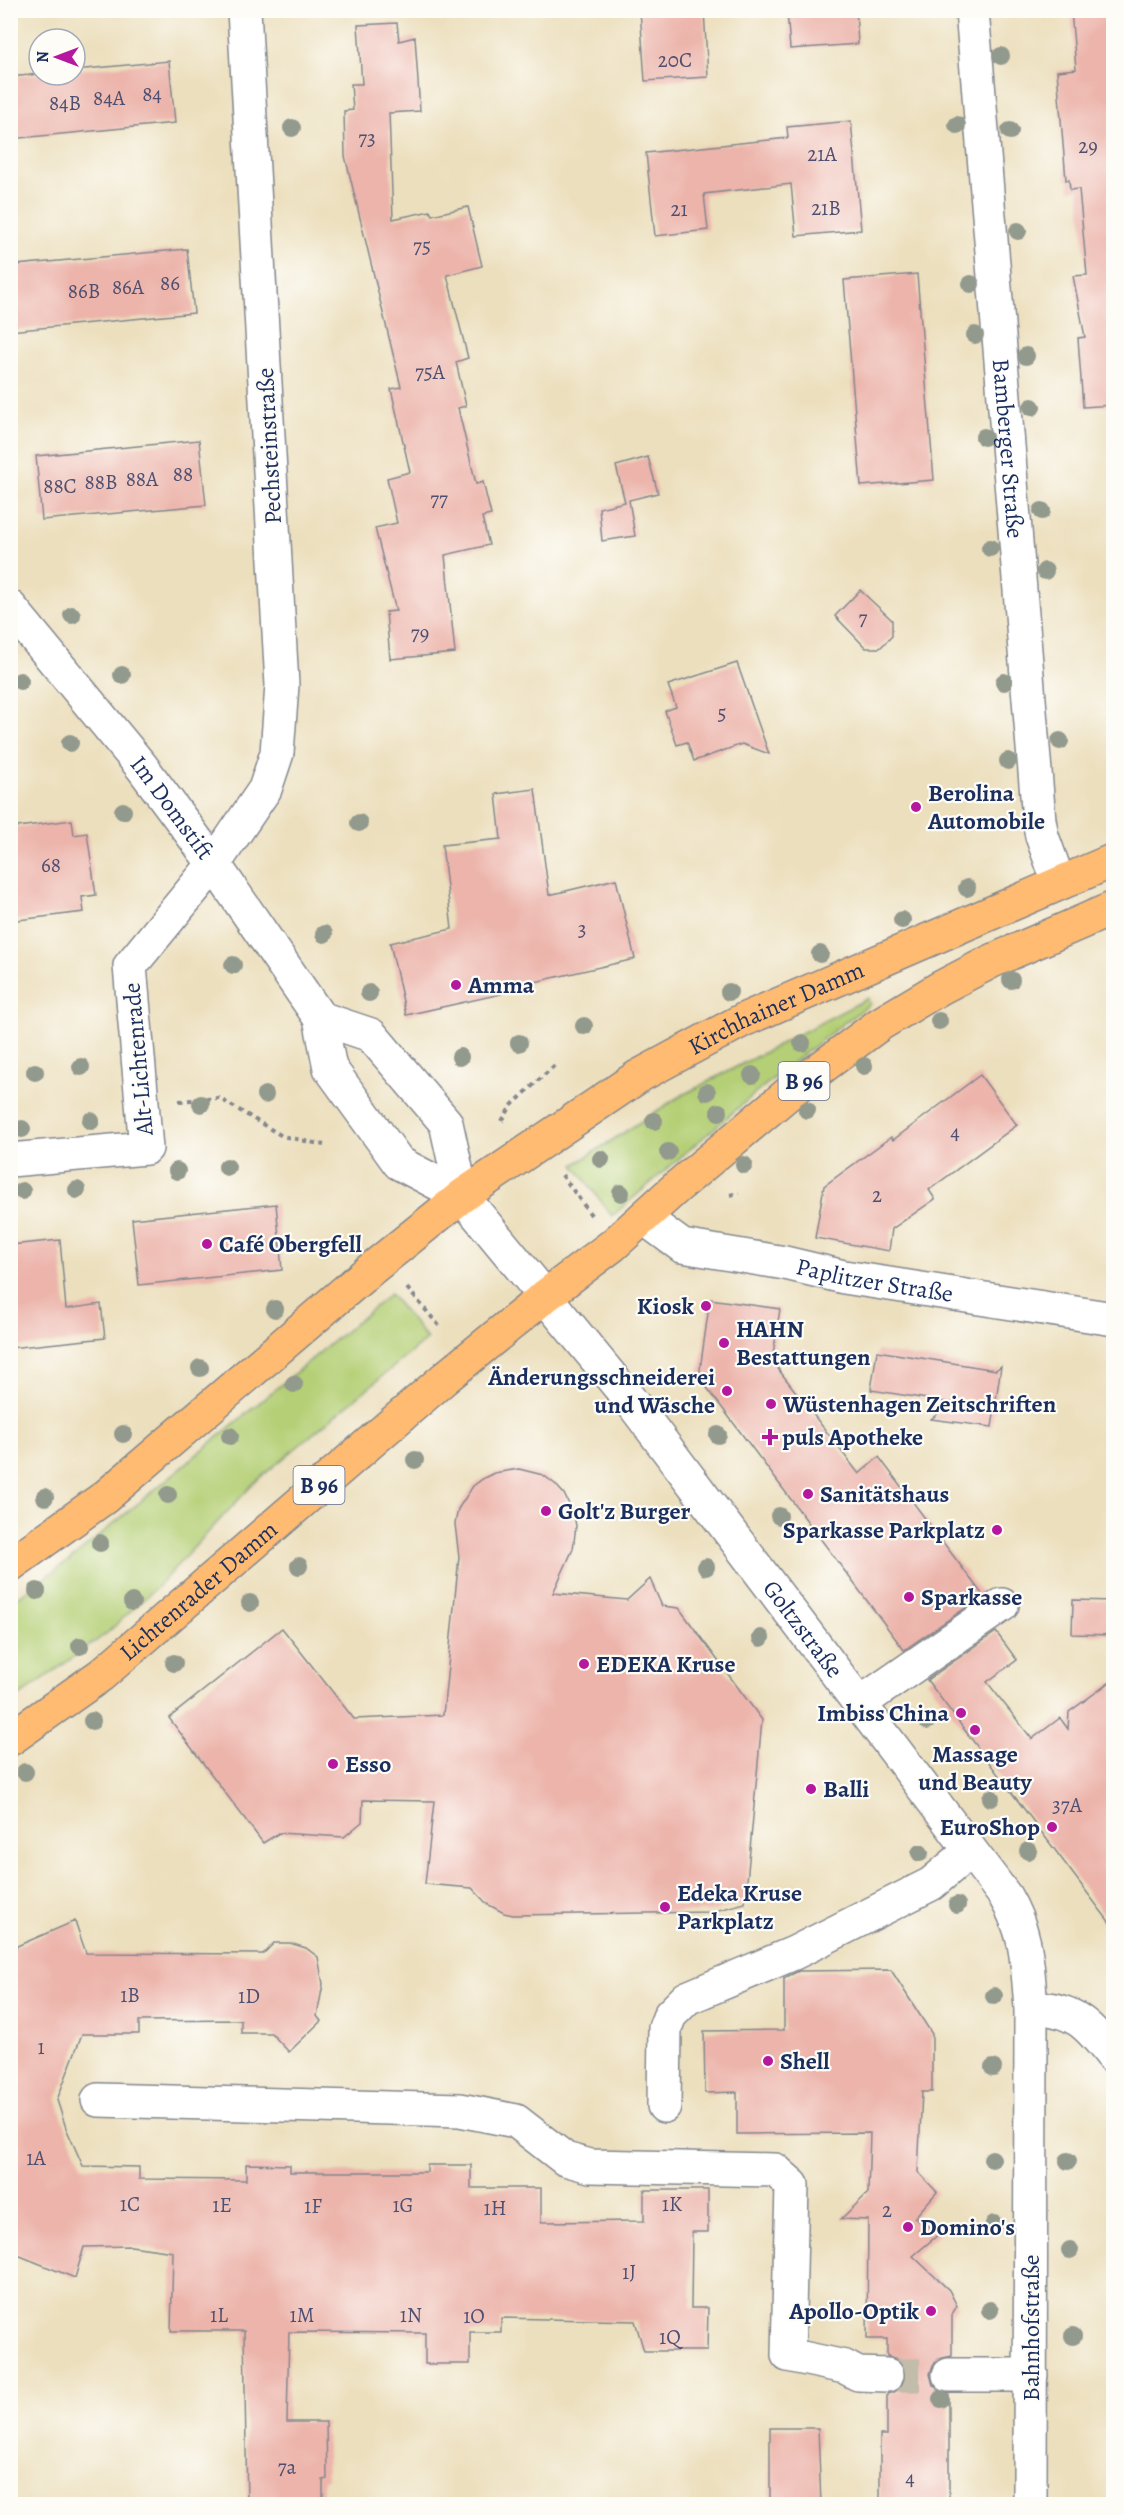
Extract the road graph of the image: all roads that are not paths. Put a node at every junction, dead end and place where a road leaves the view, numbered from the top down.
1 (244, 10) edge
2 (972, 10) edge
3 (10, 607) edge
4 (1113, 860) edge
5 (214, 864) junction
6 (1059, 883) junction
7 (1113, 908) edge
8 (320, 1018) junction
9 (10, 1160) edge
10 (462, 1196) junction
11 (644, 1218) junction
12 (544, 1297) junction
13 (1113, 1319) edge
14 (10, 1565) edge
15 (1002, 1605) dead end
16 (859, 1704) junction
17 (10, 1739) edge
18 (970, 1851) junction
19 (1031, 2007) junction
20 (1110, 2054) edge
21 (98, 2100) dead end
22 (664, 2106) dead end
23 (887, 2375) tunnel mouth
24 (949, 2375) tunnel mouth
25 (1031, 2375) junction
26 (1030, 2505) edge

1 - 5 street, Pechsteinstraße
2 - 6 street, Bamberger Straße
3 - 5 street, Im Domstift
4 - 6 main road, Kirchhainer Damm
5 - 8 street, Im Domstift
5 - 9 street, Alt-Lichtenrade
6 - 10 main road, Kirchhainer Damm
7 - 11 main road, B 96
8 - 10 street, Im Domstift
8 - 10 street
10 - 12 street, Goltzstraße
10 - 14 main road
11 - 12 main road, B 96
11 - 13 street, Paplitzer Straße
12 - 16 street, Goltzstraße
12 - 17 main road, Lichtenrader Damm / B 96
15 - 16 street
16 - 18 street, Goltzstraße
18 - 19 street, Goltzstraße
18 - 22 street
19 - 20 street
19 - 25 street, Bahnhofstraße
21 - 23 street
24 - 25 street
25 - 26 street, Bahnhofstraße

